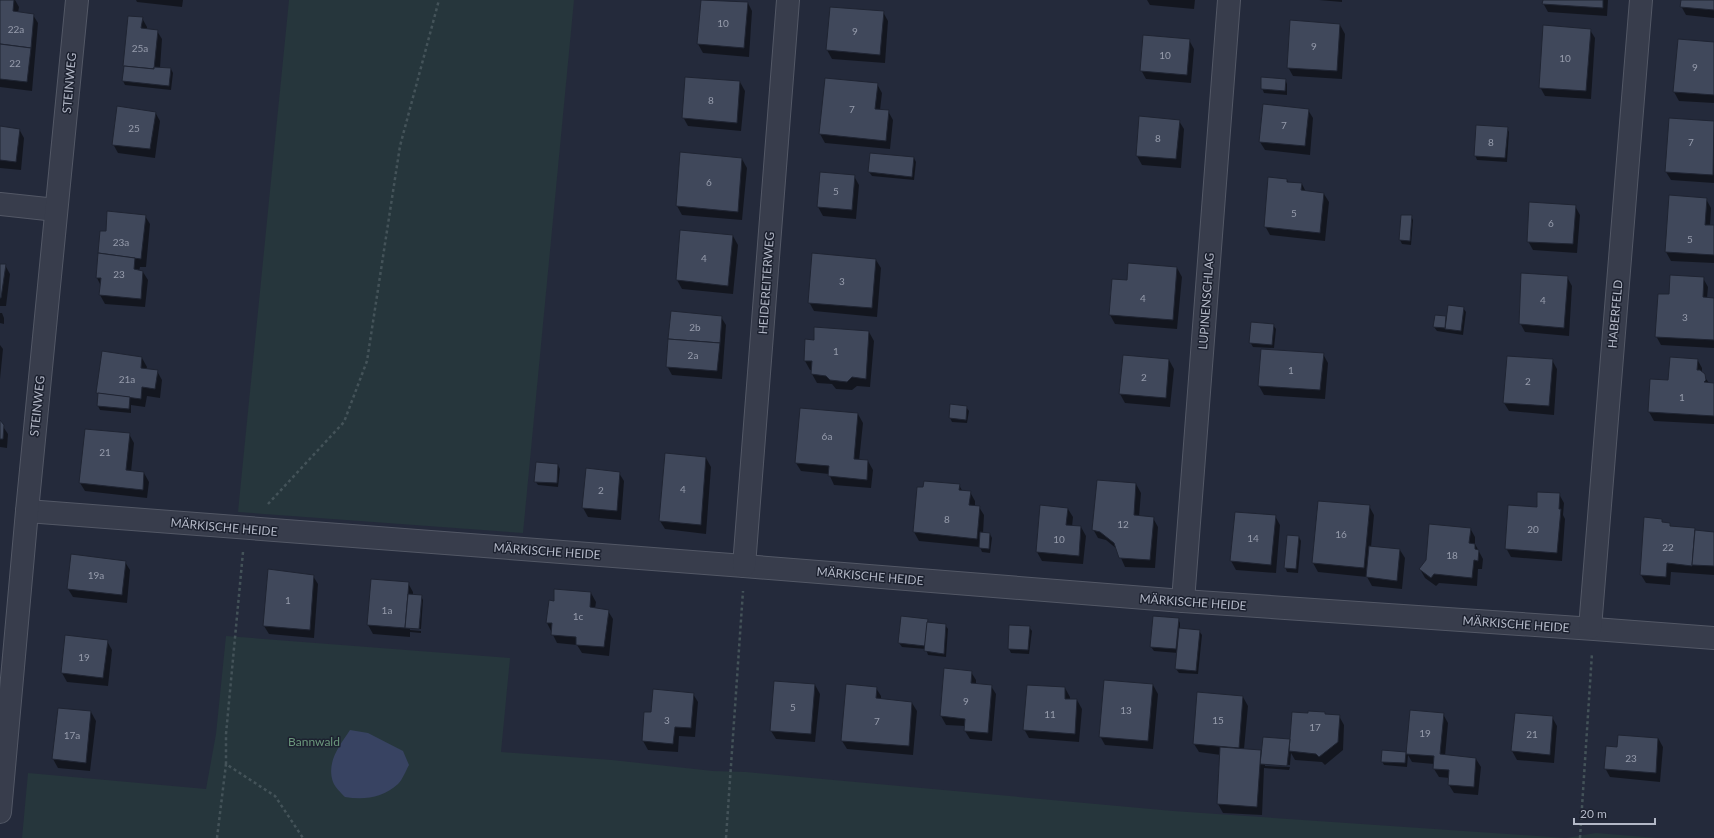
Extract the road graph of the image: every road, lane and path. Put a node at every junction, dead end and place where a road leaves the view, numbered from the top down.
1 (76, 0) edge
2 (438, 0) edge
3 (788, 0) edge
4 (1229, 0) edge
5 (1641, 0) edge
6 (0, 204) edge
7 (56, 210) junction
8 (27, 511) junction
9 (245, 529) junction
10 (744, 566) junction
11 (1183, 601) junction
12 (1592, 629) junction
13 (1714, 638) edge
14 (7, 648) edge
15 (226, 764) junction
16 (0, 812) edge
17 (217, 838) edge
18 (303, 838) edge
19 (726, 838) edge
20 (1580, 838) edge

1 - 7 street, STEINWEG
2 - 9 path
3 - 10 street, HEIDEREITERWEG
4 - 11 street, LUPINENSCHLAG
5 - 12 street, HABERFELD
6 - 7 street
7 - 8 street, STEINWEG
8 - 9 street, MÄRKISCHE HEIDE
8 - 14 street, STEINWEG
9 - 10 street, MÄRKISCHE HEIDE
9 - 15 path
10 - 11 street, MÄRKISCHE HEIDE
10 - 19 path
11 - 12 street, MÄRKISCHE HEIDE
12 - 13 street, MÄRKISCHE HEIDE
12 - 20 path
14 - 16 street, STEINWEG
15 - 17 path
15 - 18 path

